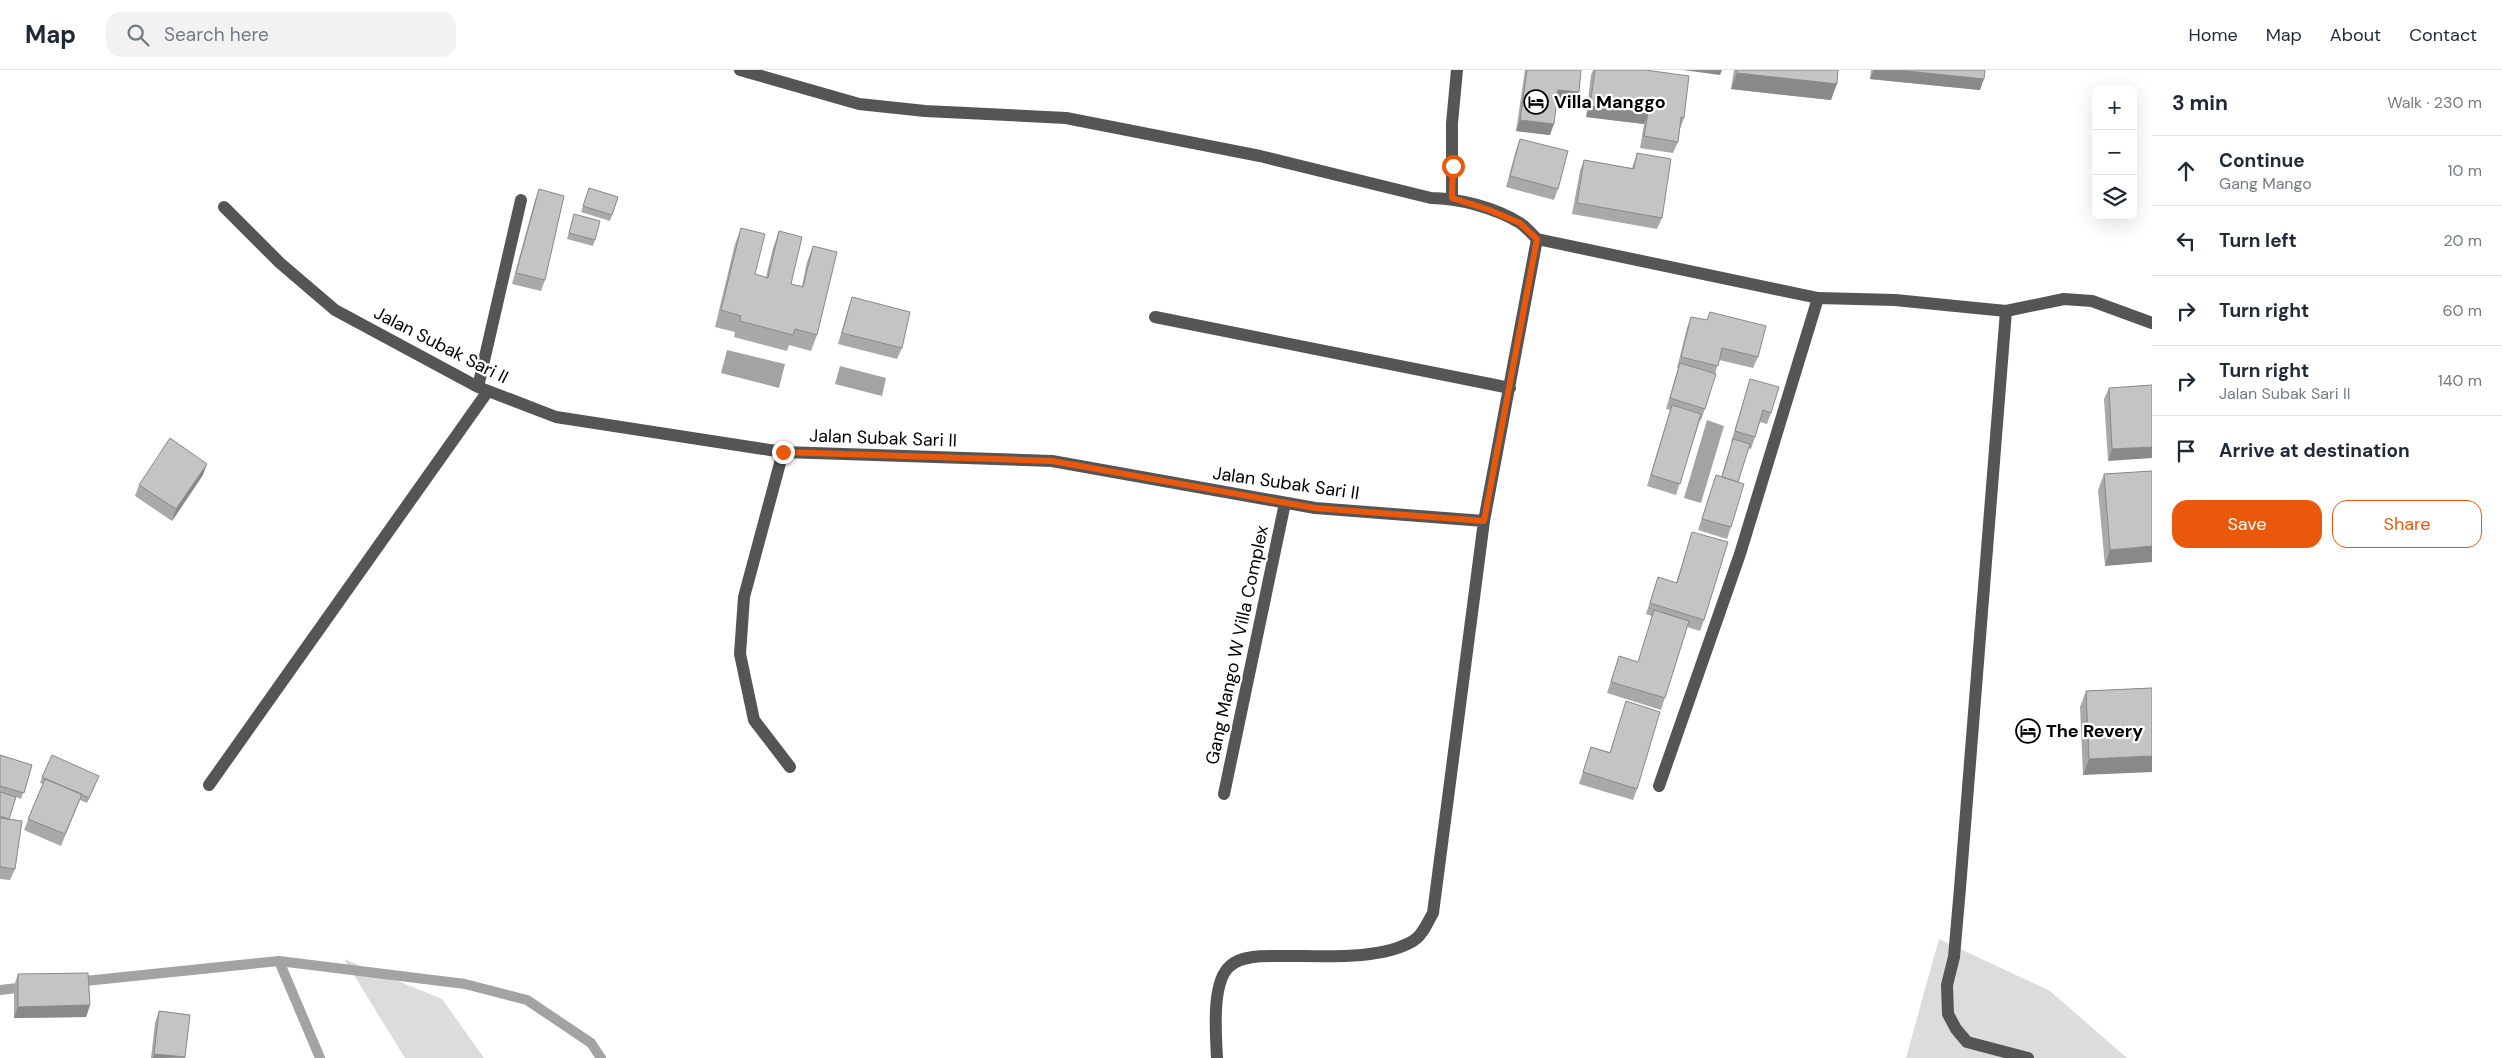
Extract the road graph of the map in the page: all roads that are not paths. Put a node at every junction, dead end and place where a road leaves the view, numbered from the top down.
1 (740, 70) edge
2 (1457, 70) edge
3 (1452, 198) junction
4 (521, 200) dead end
5 (224, 207) dead end
6 (1537, 239) junction
7 (1818, 298) junction
8 (2006, 311) junction
9 (1155, 317) dead end
10 (2152, 323) edge
11 (1510, 388) junction
12 (483, 389) junction
13 (783, 452) junction
14 (1285, 503) junction
15 (1484, 521) junction
16 (790, 767) dead end
17 (209, 785) dead end
18 (1658, 786) dead end
19 (1224, 794) dead end
20 (1217, 1058) edge
21 (2028, 1058) edge

1 - 3 street
2 - 3 street
3 - 6 street
4 - 12 street
5 - 12 street, Jalan Subak Sari II
6 - 7 street
6 - 11 street
7 - 8 street
7 - 18 street
8 - 10 street
8 - 21 street
9 - 11 street
11 - 15 street
12 - 13 street, Jalan Subak Sari II
12 - 17 street
13 - 14 street, Jalan Subak Sari II
13 - 16 street
14 - 15 street, Jalan Subak Sari II
14 - 19 street, Gang Mango W Villa Complex
15 - 20 street

